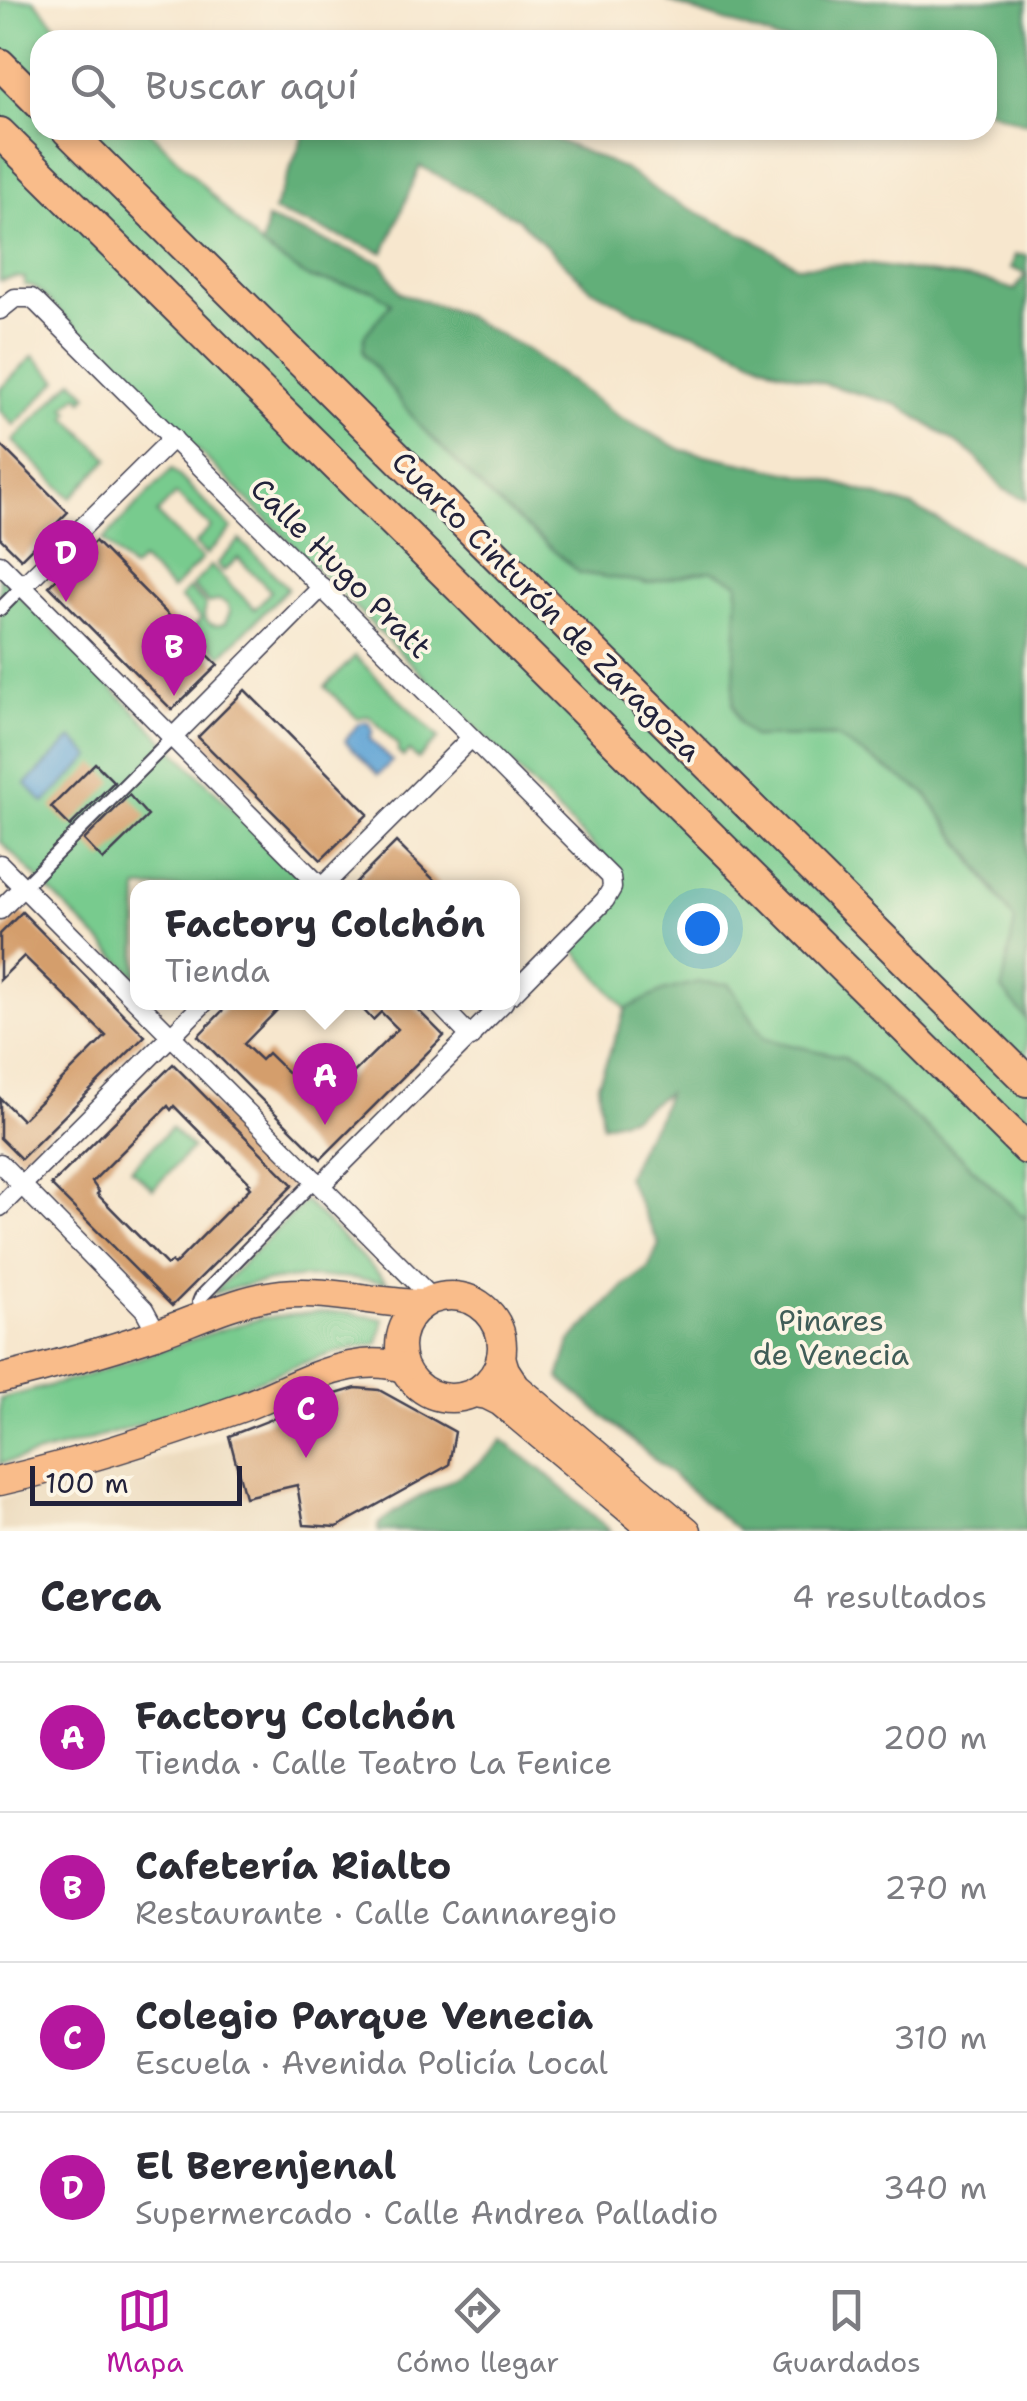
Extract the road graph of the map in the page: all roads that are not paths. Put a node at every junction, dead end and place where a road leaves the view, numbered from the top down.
1 (4, 68) edge
2 (30, 94) edge
3 (0, 133) edge
4 (77, 140) edge
5 (0, 310) edge
6 (173, 438) junction
7 (0, 564) edge
8 (22, 586) junction
9 (322, 588) junction
10 (0, 608) edge
11 (172, 737) junction
12 (471, 738) junction
13 (0, 864) edge
14 (315, 880) edge
15 (329, 880) edge
16 (23, 887) junction
17 (0, 910) edge
18 (520, 986) edge
19 (130, 996) edge
20 (144, 1010) edge
21 (197, 1010) edge
22 (444, 1010) edge
23 (496, 1010) edge
24 (170, 1037) junction
25 (470, 1037) junction
26 (1027, 1081) edge
27 (1027, 1150) edge
28 (0, 1163) edge
29 (318, 1183) junction
30 (22, 1185) junction
31 (0, 1207) edge
32 (426, 1301) junction
33 (204, 1316) junction
34 (156, 1334) junction
35 (501, 1357) junction
36 (403, 1368) junction
37 (0, 1379) edge
38 (475, 1393) junction
39 (0, 1481) edge
40 (654, 1531) edge
41 (687, 1531) edge

1 - 2 highway
3 - 27 highway, Cuarto Cinturón de Zaragoza
4 - 26 highway, Cuarto Cinturón de Zaragoza
5 - 6 street, Calle Hugo Pratt
6 - 8 street
6 - 9 street, Calle Hugo Pratt
7 - 8 street
8 - 10 street
8 - 11 street
9 - 11 street
9 - 12 street, Calle Hugo Pratt
11 - 14 street
11 - 16 street
12 - 15 street
12 - 18 street, Calle Hugo Pratt
13 - 16 street
16 - 17 street
16 - 19 street
20 - 24 street
21 - 24 street
22 - 25 street
23 - 25 street
24 - 29 street
24 - 30 street
25 - 29 street
28 - 30 street
29 - 32 street
29 - 33 street
30 - 31 street
30 - 34 street
32 - 33 main road
32 - 35 main road
32 - 36 main road
33 - 34 main road
34 - 37 main road
35 - 38 main road
35 - 41 main road
36 - 38 main road
36 - 39 main road
38 - 40 main road

